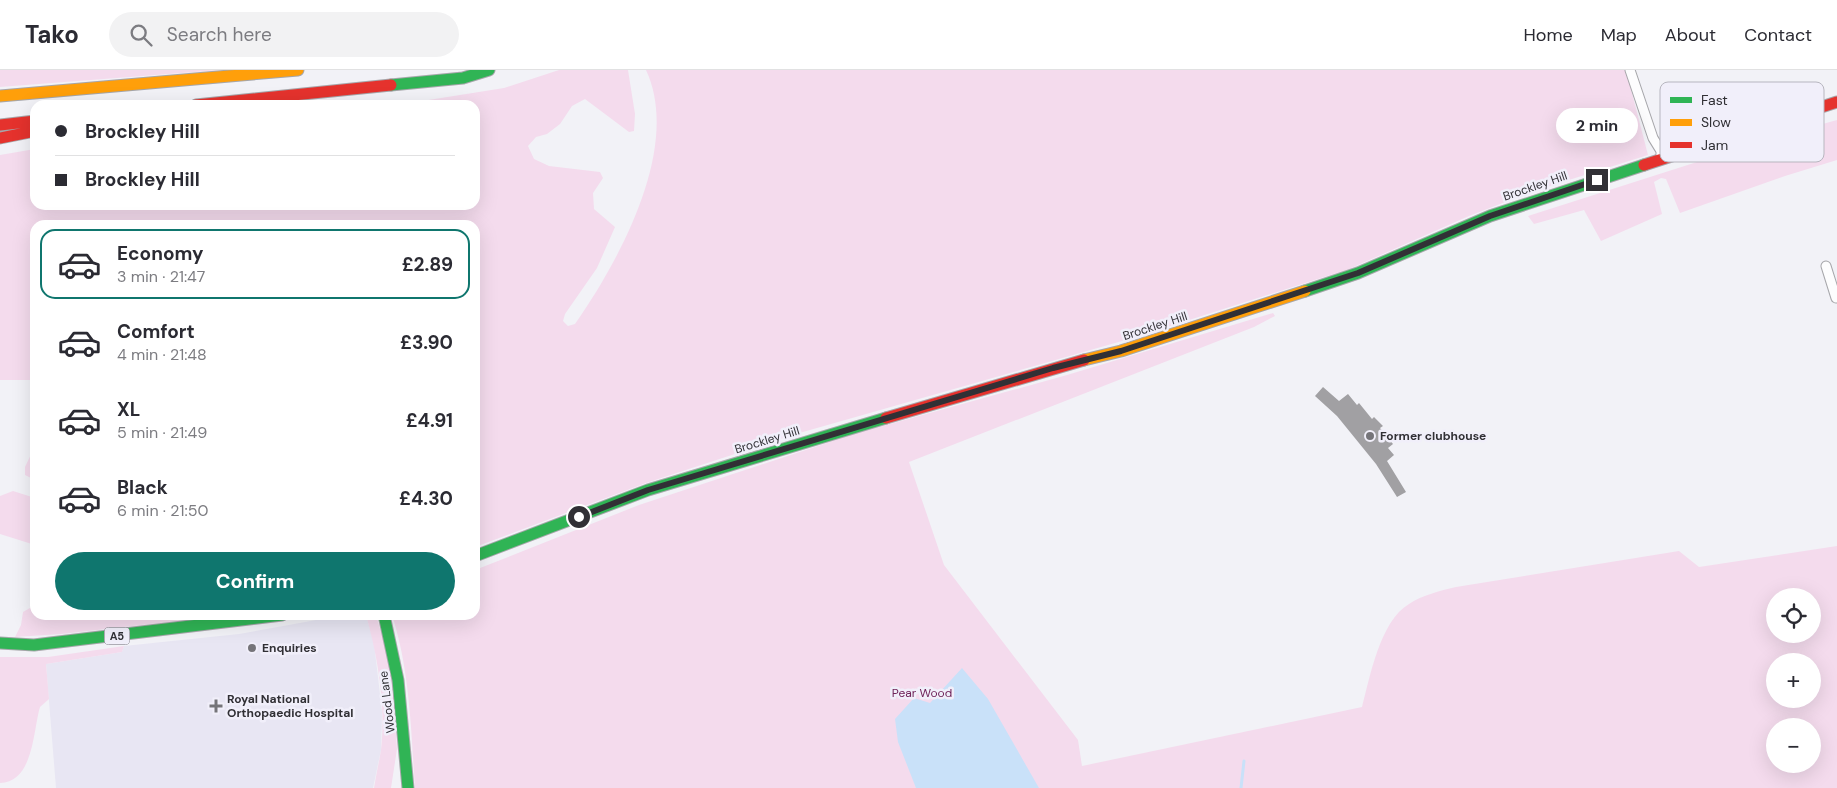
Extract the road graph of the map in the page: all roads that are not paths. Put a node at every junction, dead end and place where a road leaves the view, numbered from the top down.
1 (298, 70) edge
2 (489, 70) edge
3 (1630, 70) edge
4 (0, 96) edge
5 (245, 100) edge
6 (1837, 102) edge
7 (1824, 106) edge
8 (30, 122) edge
9 (0, 125) edge
10 (30, 132) edge
11 (0, 138) edge
12 (1660, 149) edge
13 (1660, 159) edge
14 (1826, 266) dead end
15 (1834, 282) edge
16 (1836, 298) edge
17 (480, 554) edge
18 (243, 620) edge
19 (385, 620) edge
20 (0, 643) edge
21 (408, 788) edge

1 - 4 main road
2 - 5 main road
3 - 12 street
6 - 7 main road, Brockley Hill
8 - 9 main road
10 - 11 main road
13 - 17 main road, Brockley Hill
14 - 15 street
15 - 16 street
18 - 20 main road, A5
19 - 21 main road, Wood Lane

